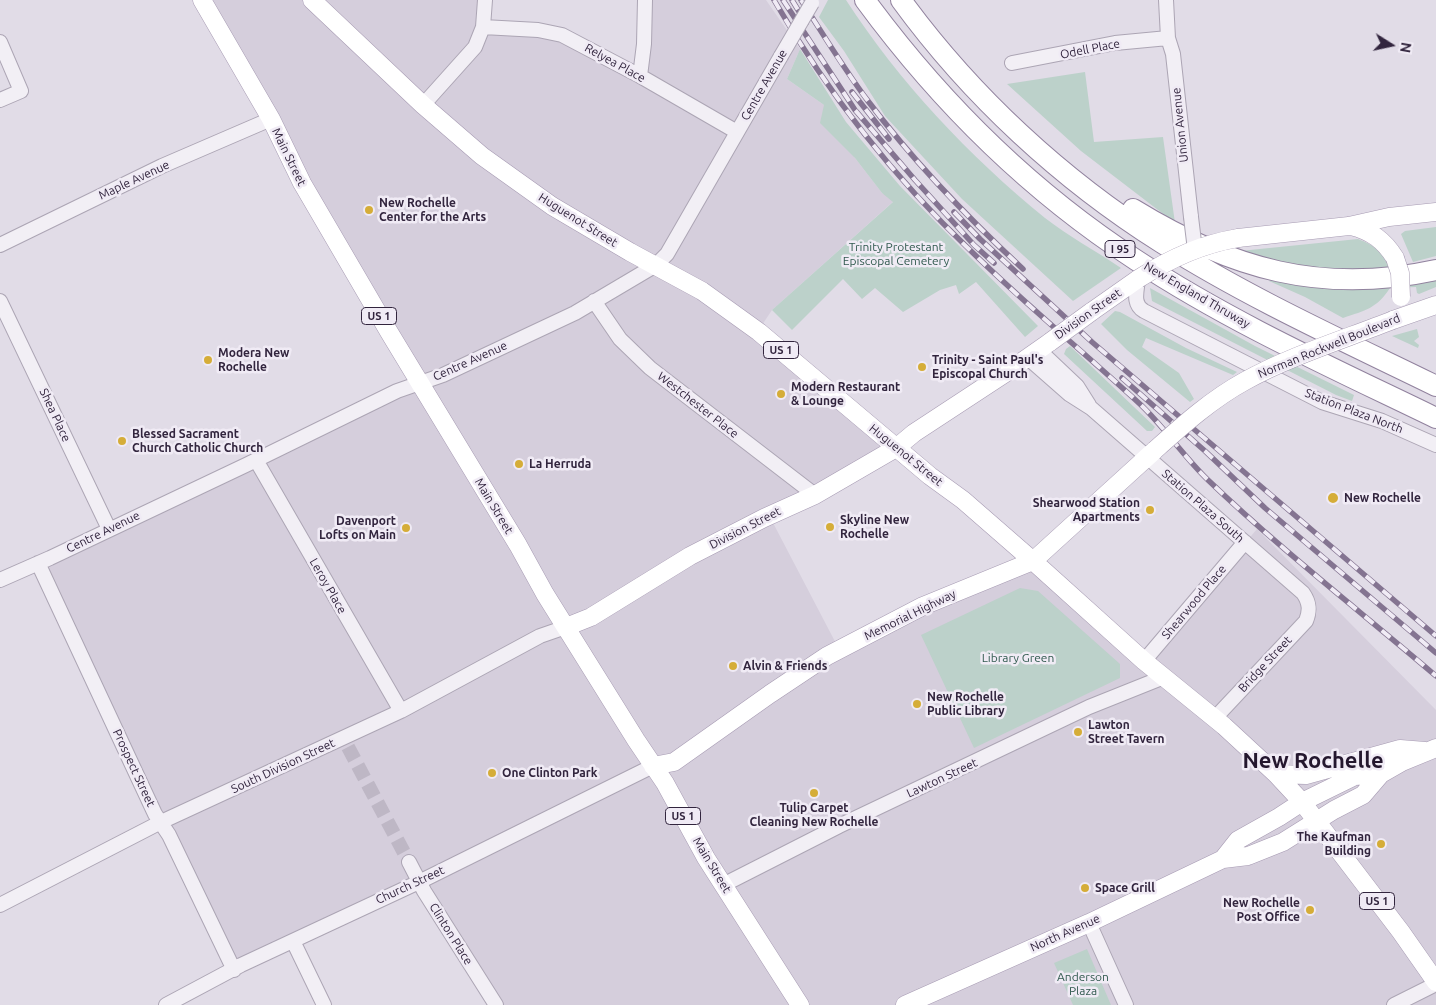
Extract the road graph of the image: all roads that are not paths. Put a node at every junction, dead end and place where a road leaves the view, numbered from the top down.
1 (202, 0) edge
2 (312, 0) edge
3 (485, 0) edge
4 (645, 0) edge
5 (865, 0) edge
6 (900, 0) edge
7 (1166, 0) edge
8 (813, 2) edge
9 (483, 28) junction
10 (1168, 38) junction
11 (0, 42) edge
12 (1012, 63) dead end
13 (640, 76) junction
14 (0, 100) edge
15 (423, 105) junction
16 (271, 119) junction
17 (737, 132) junction
18 (1045, 156) junction
19 (1436, 212) edge
20 (1349, 226) junction
21 (0, 245) edge
22 (1195, 250) junction
23 (656, 266) junction
24 (1436, 270) edge
25 (1138, 278) junction
26 (0, 301) edge
27 (594, 301) junction
28 (1436, 305) edge
29 (1396, 319) junction
30 (1039, 350) junction
31 (419, 383) junction
32 (1436, 386) edge
33 (1436, 418) edge
34 (1436, 445) edge
35 (896, 448) junction
36 (1151, 453) junction
37 (256, 460) junction
38 (815, 495) junction
39 (110, 529) junction
40 (1245, 542) junction
41 (1033, 560) junction
42 (38, 563) junction
43 (0, 580) edge
44 (1309, 606) joint
45 (566, 627) junction
46 (1144, 661) junction
47 (1164, 677) junction
48 (401, 711) junction
49 (1214, 719) junction
50 (1432, 749) edge
51 (653, 766) junction
52 (1276, 774) junction
53 (1380, 774) junction
54 (1302, 802) junction
55 (161, 822) junction
56 (1317, 822) junction
57 (1223, 859) junction
58 (409, 862) tunnel mouth
59 (419, 882) junction
60 (723, 885) junction
61 (0, 905) edge
62 (1088, 923) junction
63 (293, 941) junction
64 (234, 970) junction
65 (1436, 983) edge
66 (166, 1005) edge
67 (324, 1005) edge
68 (496, 1005) edge
69 (800, 1005) edge
70 (905, 1005) edge
71 (1126, 1005) edge
72 (1394, 1005) edge

1 - 16 main road, Main Street / US 1
2 - 15 main road, Huguenot Street / US 1
3 - 9 street
4 - 13 street
5 - 33 highway, New England Thruway / I 95
6 - 18 highway, I 95
7 - 10 street, Union Avenue
8 - 17 street, Centre Avenue, bridge
9 - 13 street, Relyea Place
9 - 15 street
10 - 12 street, Odell Place
10 - 22 street, Union Avenue, bridge
11 - 14 street
13 - 17 street, Relyea Place
15 - 23 main road, Huguenot Street / US 1
16 - 21 street, Maple Avenue
16 - 31 main road, Main Street / US 1
17 - 23 street, Centre Avenue
18 - 24 highway
18 - 32 highway, I 95
19 - 20 main road, Division Street
20 - 22 main road, Division Street, bridge
20 - 29 main road, bridge
22 - 25 main road, Division Street, bridge
23 - 27 street, Centre Avenue
23 - 35 main road, Huguenot Street / US 1
25 - 30 main road, Division Street, bridge
25 - 34 street, Station Plaza North
26 - 39 street, Shea Place
27 - 31 street, Centre Avenue
27 - 38 street, Westchester Place
28 - 29 main road, Norman Rockwell Boulevard
29 - 36 main road, Norman Rockwell Boulevard, bridge
30 - 35 main road, Division Street
30 - 36 street, Station Plaza South
31 - 37 street, Centre Avenue
31 - 45 main road, Main Street / US 1
35 - 38 main road, Division Street
35 - 41 main road, Huguenot Street / US 1
36 - 40 street, Station Plaza South
36 - 41 main road, Memorial Highway
37 - 39 street, Centre Avenue
37 - 48 street, Leroy Place
38 - 45 main road, Division Street
39 - 42 street, Centre Avenue
40 - 44 street, Station Plaza South
40 - 46 street, Shearwood Place
41 - 46 main road, Huguenot Street / US 1
41 - 51 main road, Memorial Highway
42 - 43 street, Centre Avenue
42 - 55 street, Prospect Street
44 - 49 street, Bridge Street
45 - 48 street, South Division Street
45 - 51 main road, Main Street / US 1
46 - 47 main road, Huguenot Street / US 1
47 - 49 main road, Huguenot Street / US 1
47 - 60 street, Lawton Street
48 - 55 street, South Division Street
49 - 52 main road, Huguenot Street / US 1
50 - 52 main road
50 - 53 main road, North Avenue
51 - 59 street, Church Street
51 - 60 main road, Main Street / US 1
52 - 54 main road, Huguenot Street / US 1
53 - 54 main road, North Avenue
53 - 56 main road, North Avenue
54 - 56 main road, Huguenot Street / US 1
54 - 57 main road, North Avenue
55 - 61 street, South Division Street
55 - 64 street, Prospect Street
56 - 57 main road, North Avenue
56 - 65 main road, Huguenot Street / US 1
57 - 62 main road, North Avenue
58 - 59 street, Clinton Place
59 - 63 street, Church Street
59 - 68 street, Clinton Place
60 - 69 main road, Main Street / US 1
62 - 70 main road, North Avenue
62 - 71 street
63 - 64 street, Church Street
63 - 67 street
64 - 66 street, Church Street
65 - 72 street

